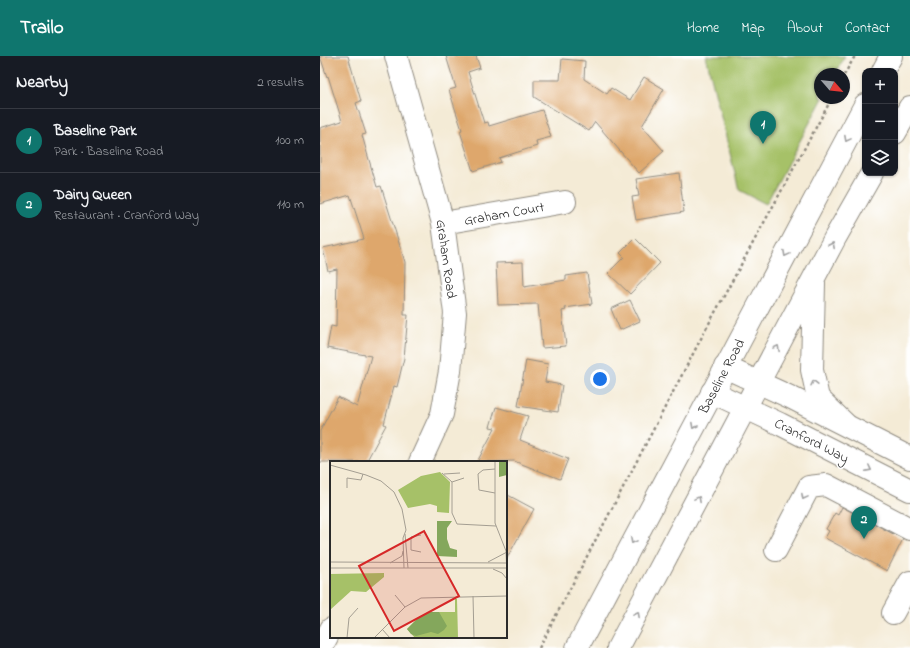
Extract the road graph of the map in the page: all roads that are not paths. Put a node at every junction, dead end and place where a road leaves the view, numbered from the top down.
1 (396, 56) edge
2 (891, 56) edge
3 (885, 68) edge
4 (910, 107) edge
5 (862, 111) edge
6 (898, 128) edge
7 (870, 176) edge
8 (565, 202) dead end
9 (443, 223) junction
10 (814, 280) junction
11 (725, 367) junction
12 (759, 383) junction
13 (712, 392) junction
14 (746, 408) junction
15 (845, 424) junction
16 (910, 458) edge
17 (420, 461) edge
18 (910, 490) edge
19 (910, 529) edge
20 (776, 550) dead end
21 (910, 582) edge
22 (893, 613) dead end
23 (330, 631) edge
24 (321, 648) edge
25 (577, 648) edge
26 (618, 648) edge

1 - 9 main road, Graham Road
2 - 3 main road
4 - 6 main road
5 -> 11 main road, Baseline Road
10 -> 7 main road
8 - 9 main road, Graham Court
9 - 17 main road, Graham Road
12 -> 10 main road
15 -> 10 main road
11 - 12 main road, Cranford Way
11 - 13 main road, Baseline Road
12 - 14 main road
12 - 15 main road, Cranford Way
13 - 14 main road, Cranford Way
13 -> 25 main road, Baseline Road
14 -> 18 main road, Cranford Way
26 -> 14 main road
15 - 16 main road, Cranford Way
19 -> 20 main road
21 - 22 main road
23 - 24 main road

